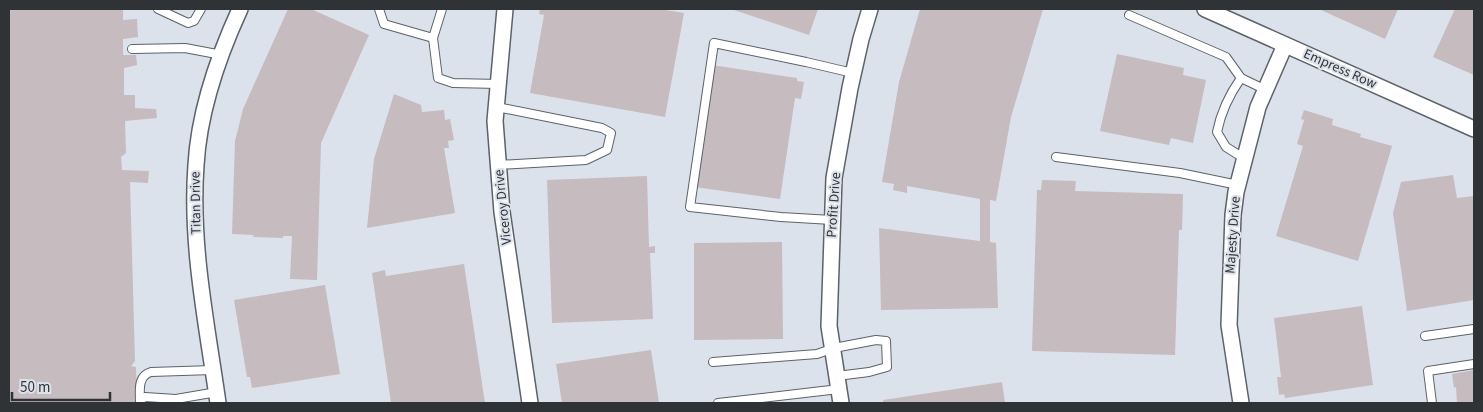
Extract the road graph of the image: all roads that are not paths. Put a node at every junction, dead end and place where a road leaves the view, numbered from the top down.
1 (158, 9) edge
2 (201, 9) edge
3 (240, 9) edge
4 (378, 9) edge
5 (442, 9) edge
6 (505, 9) edge
7 (870, 9) edge
8 (1205, 9) edge
9 (1129, 15) dead end
10 (433, 38) junction
11 (1285, 45) junction
12 (132, 49) dead end
13 (222, 55) junction
14 (853, 74) junction
15 (1242, 78) junction
16 (500, 84) junction
17 (1266, 90) junction
18 (497, 107) junction
19 (1474, 129) edge
20 (1056, 157) dead end
21 (1245, 159) junction
22 (498, 165) junction
23 (1238, 185) junction
24 (832, 220) junction
25 (1474, 328) edge
26 (1425, 336) dead end
27 (834, 348) junction
28 (713, 362) dead end
29 (1474, 364) edge
30 (213, 370) junction
31 (839, 390) edge
32 (217, 398) edge
33 (140, 402) edge
34 (530, 403) edge
35 (718, 403) edge
36 (1240, 403) edge
37 (1432, 403) edge

1 - 2 lane
3 - 13 street, Titan Drive
4 - 10 lane
5 - 10 lane
6 - 16 street, Viceroy Drive
7 - 14 street, Profit Drive
8 - 11 street, Empress Row
9 - 15 lane
10 - 16 lane
11 - 17 street, Majesty Drive
11 - 19 street, Empress Row
12 - 13 lane
13 - 30 street, Titan Drive
14 - 24 street, Profit Drive
14 - 24 lane
15 - 17 lane
15 - 21 lane
16 - 18 street, Viceroy Drive
17 - 21 street, Majesty Drive
18 - 22 street, Viceroy Drive
18 - 22 lane
20 - 23 lane
21 - 23 street, Majesty Drive
22 - 34 street, Viceroy Drive
23 - 36 street, Majesty Drive
24 - 27 street, Profit Drive
25 - 26 lane
27 - 28 lane
27 - 31 street, Profit Drive
27 - 31 lane
29 - 37 lane
30 - 32 street, Titan Drive
30 - 33 lane
31 - 35 lane
32 - 33 lane

